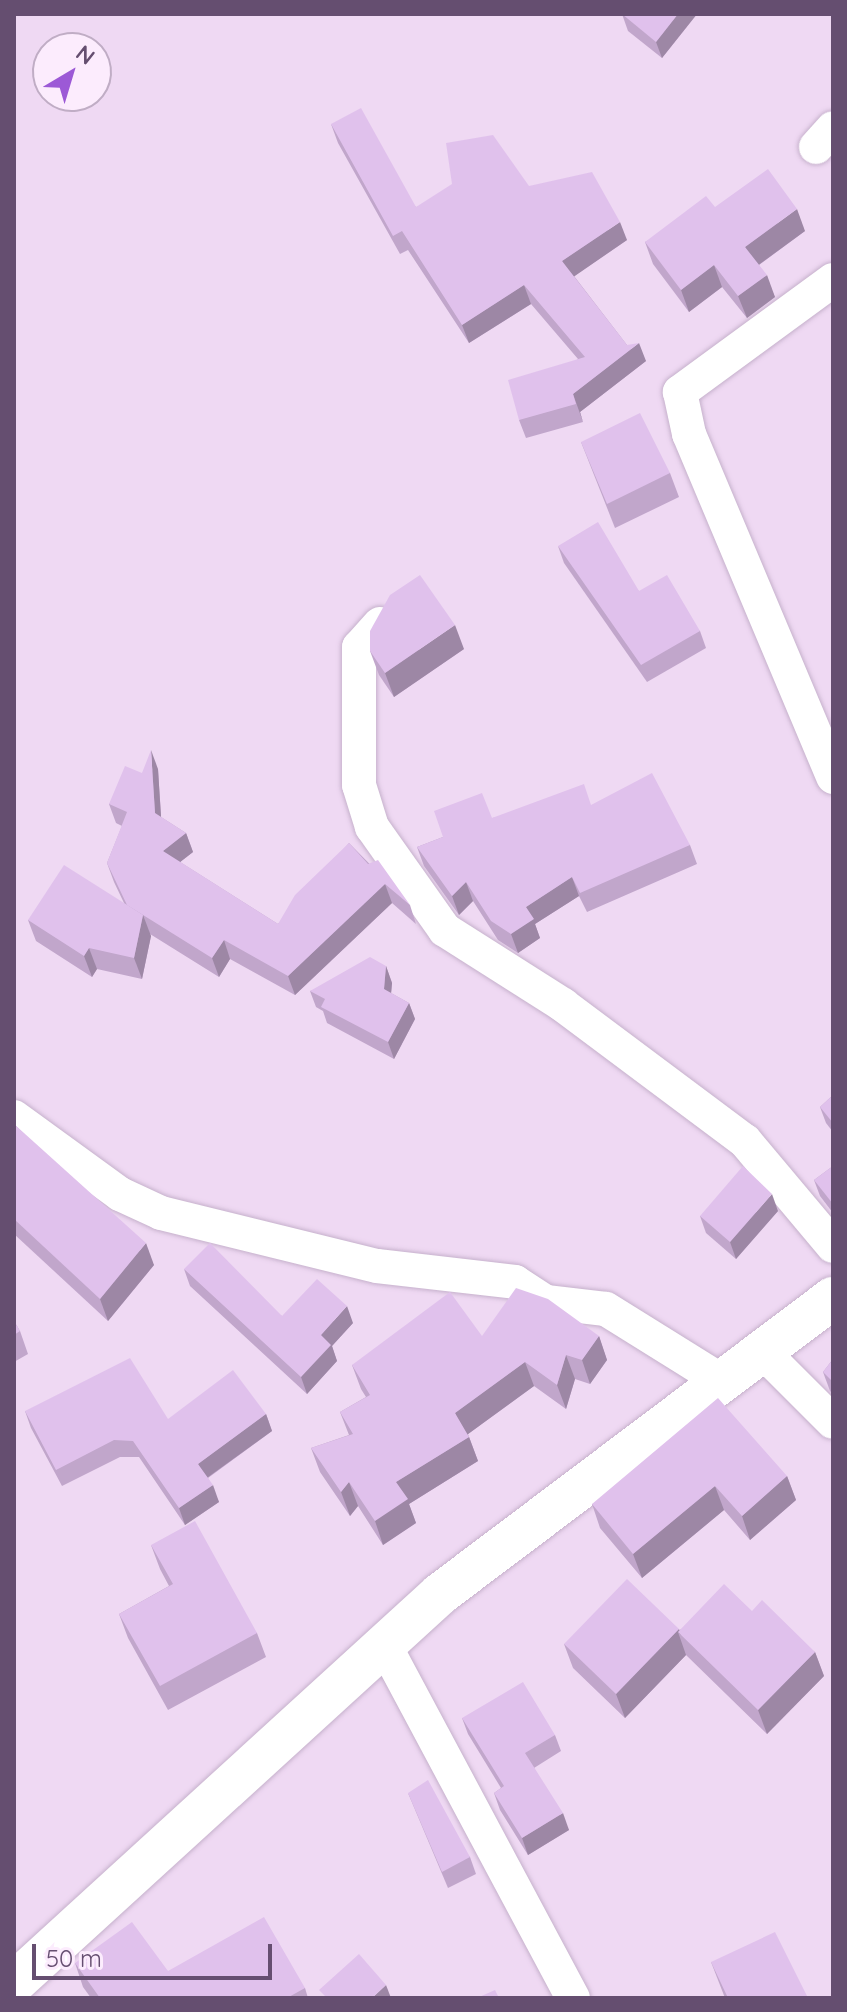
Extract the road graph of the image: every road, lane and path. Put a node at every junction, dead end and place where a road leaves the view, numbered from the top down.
1 (833, 280) edge
2 (380, 624) edge
3 (833, 777) edge
4 (14, 1117) edge
5 (833, 1246) edge
6 (833, 1298) edge
7 (762, 1351) junction
8 (717, 1378) junction
9 (833, 1422) edge
10 (385, 1646) junction
11 (14, 1983) edge
12 (573, 1998) edge

1 - 3 street
2 - 5 street
4 - 8 street
6 - 7 street
7 - 8 street
7 - 9 street
8 - 10 street
10 - 11 street
10 - 12 street

